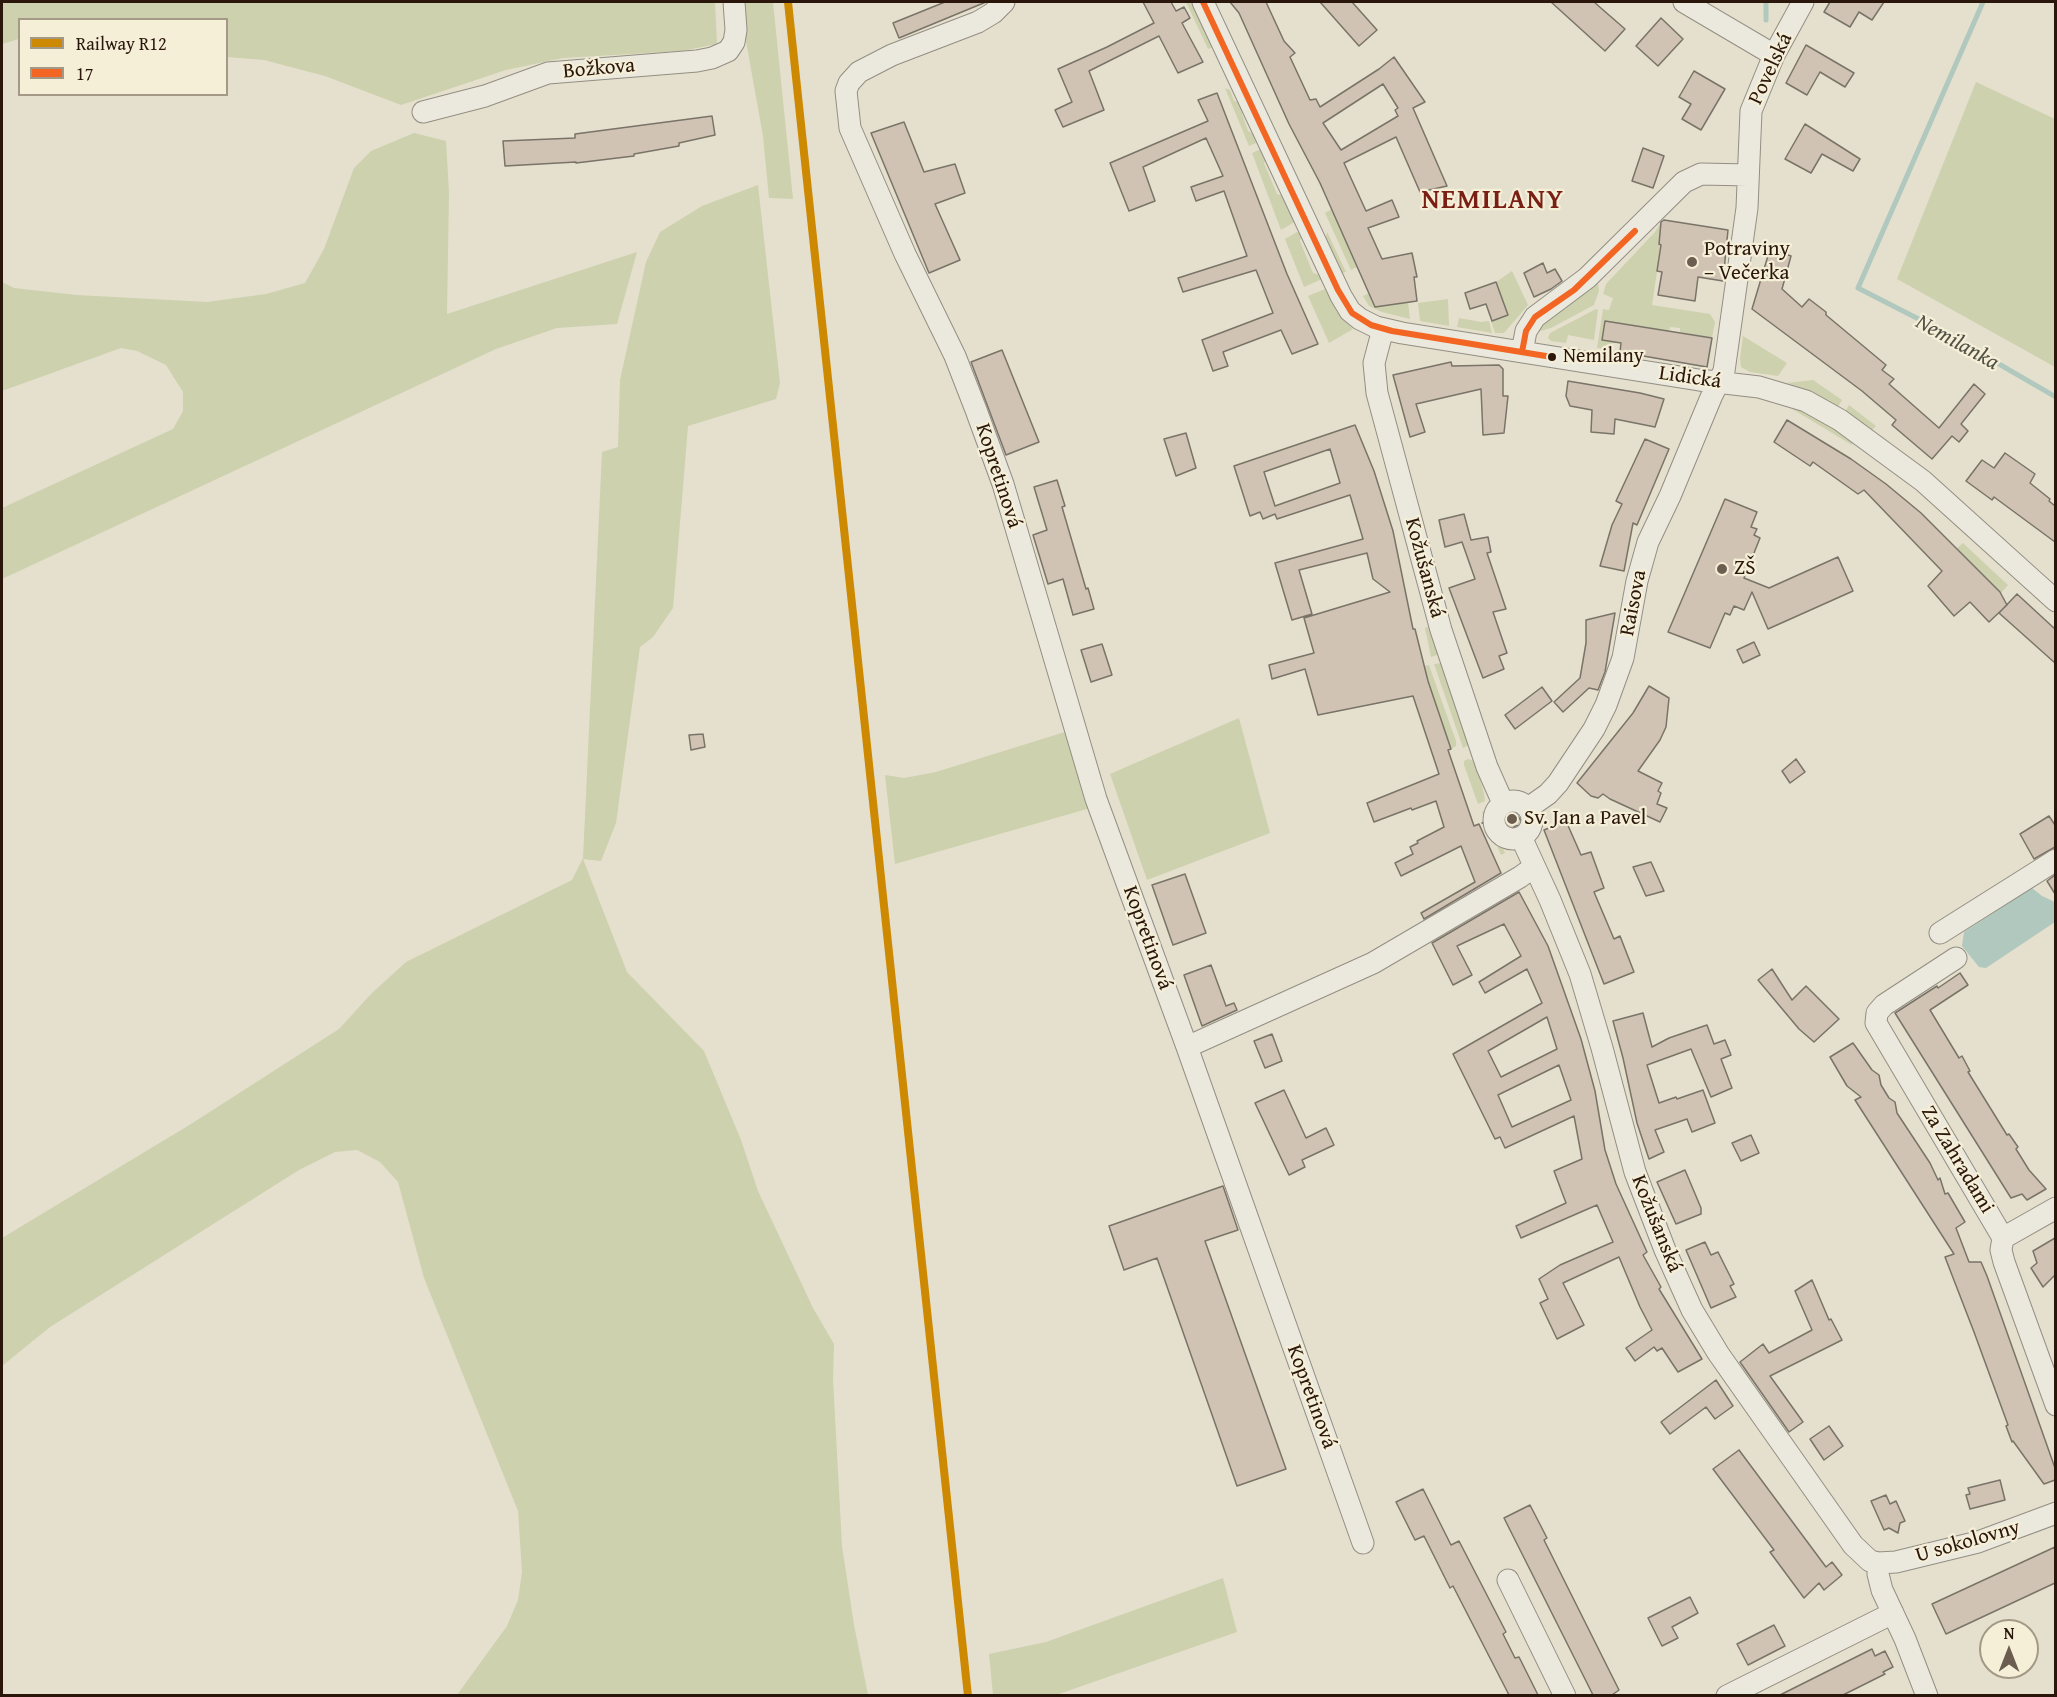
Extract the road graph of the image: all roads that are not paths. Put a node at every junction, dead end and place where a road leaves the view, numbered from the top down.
1 (734, 2) edge
2 (1004, 2) edge
3 (1203, 2) edge
4 (1684, 2) edge
5 (1803, 2) edge
6 (1774, 55) junction
7 (423, 112) dead end
8 (1748, 175) junction
9 (1383, 328) junction
10 (1522, 352) junction
11 (1719, 383) junction
12 (2055, 601) edge
13 (1503, 803) junction
14 (1528, 808) junction
15 (1521, 837) junction
16 (2055, 860) edge
17 (1534, 867) junction
18 (1940, 933) dead end
19 (1956, 958) dead end
20 (1186, 1047) junction
21 (2055, 1208) edge
22 (2003, 1238) junction
23 (2055, 1406) edge
24 (2055, 1513) edge
25 (1363, 1543) dead end
26 (1878, 1563) junction
27 (1508, 1580) dead end
28 (1893, 1613) junction
29 (1565, 1695) edge
30 (1727, 1695) edge
31 (1927, 1695) edge

1 - 7 street, Božkova
2 - 20 street, Kopretinová
3 - 9 street, Lidická
4 - 6 street
5 - 6 street, Povelská
6 - 8 street, Povelská
8 - 10 street
8 - 11 street, Povelská
9 - 10 street, Lidická
9 - 13 street, Kožušanská
10 - 11 street, Lidická
11 - 12 street, Lidická
11 - 14 street, Raisova
13 - 14 street
13 - 15 street
14 - 15 street
15 - 17 street, Kožušanská
16 - 18 street
17 - 20 street
17 - 26 street, Kožušanská
19 - 22 street, Za Zahradami
20 - 25 street, Kopretinová
21 - 22 street
22 - 23 street, Za Zahradami
24 - 26 street, U sokolovny
26 - 28 street
27 - 29 street
28 - 30 street
28 - 31 street

